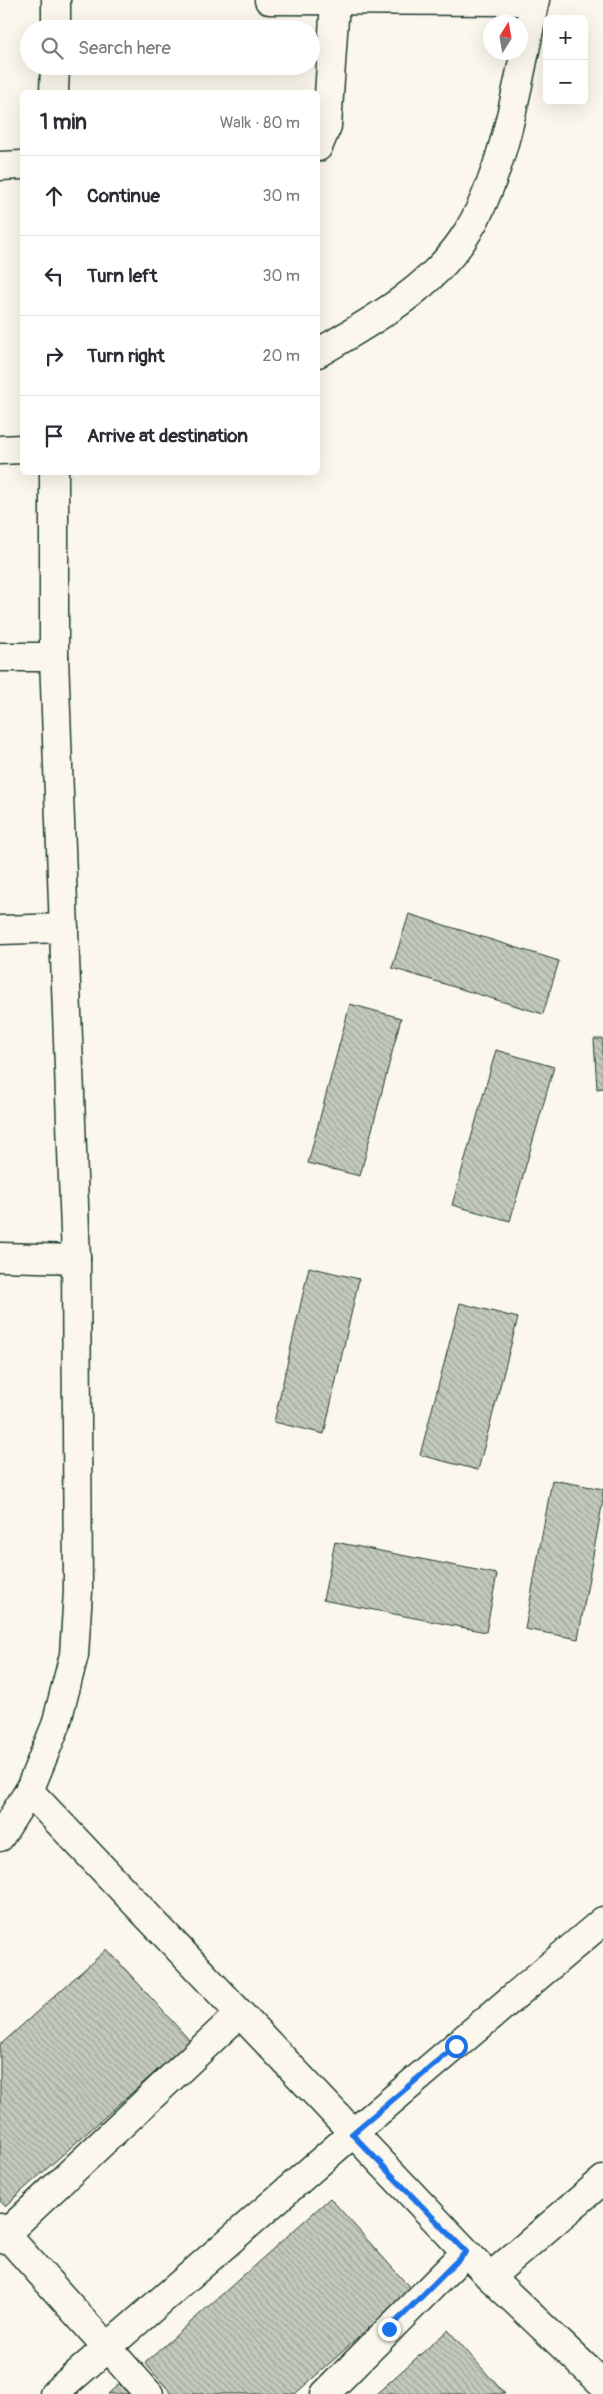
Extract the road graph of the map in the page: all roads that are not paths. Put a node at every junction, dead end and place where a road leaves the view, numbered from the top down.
1 (56, 0) edge
2 (269, 0) edge
3 (534, 1) edge
4 (335, 2) junction
5 (56, 20) edge
6 (55, 75) edge
7 (54, 90) edge
8 (320, 142) edge
9 (0, 166) edge
10 (20, 166) edge
11 (320, 352) edge
12 (20, 449) edge
13 (0, 450) edge
14 (54, 475) edge
15 (0, 657) edge
16 (54, 657) junction
17 (64, 928) junction
18 (0, 930) edge
19 (0, 1257) edge
20 (76, 1259) junction
21 (30, 1791) junction
22 (0, 1837) edge
23 (603, 1921) edge
24 (239, 2014) junction
25 (352, 2134) junction
26 (603, 2180) edge
27 (2, 2233) edge
28 (466, 2252) junction
29 (490, 2277) junction
30 (107, 2347) junction
31 (603, 2386) edge
32 (54, 2394) edge
33 (149, 2394) edge
34 (325, 2394) edge
35 (596, 2394) edge

1 - 5 street
2 - 4 street
3 - 4 street
3 - 11 street
4 - 8 street
6 - 7 street
9 - 10 street
12 - 13 street
14 - 16 street
15 - 16 street
16 - 17 street
17 - 18 street
17 - 20 street
19 - 20 street
20 - 21 street
21 - 22 street
21 - 24 street
23 - 25 street
24 - 25 street
24 - 27 street
25 - 28 street
25 - 30 street
26 - 29 street
27 - 30 street
28 - 29 street
28 - 34 street
29 - 31 street
30 - 32 street
30 - 33 street
31 - 35 street

